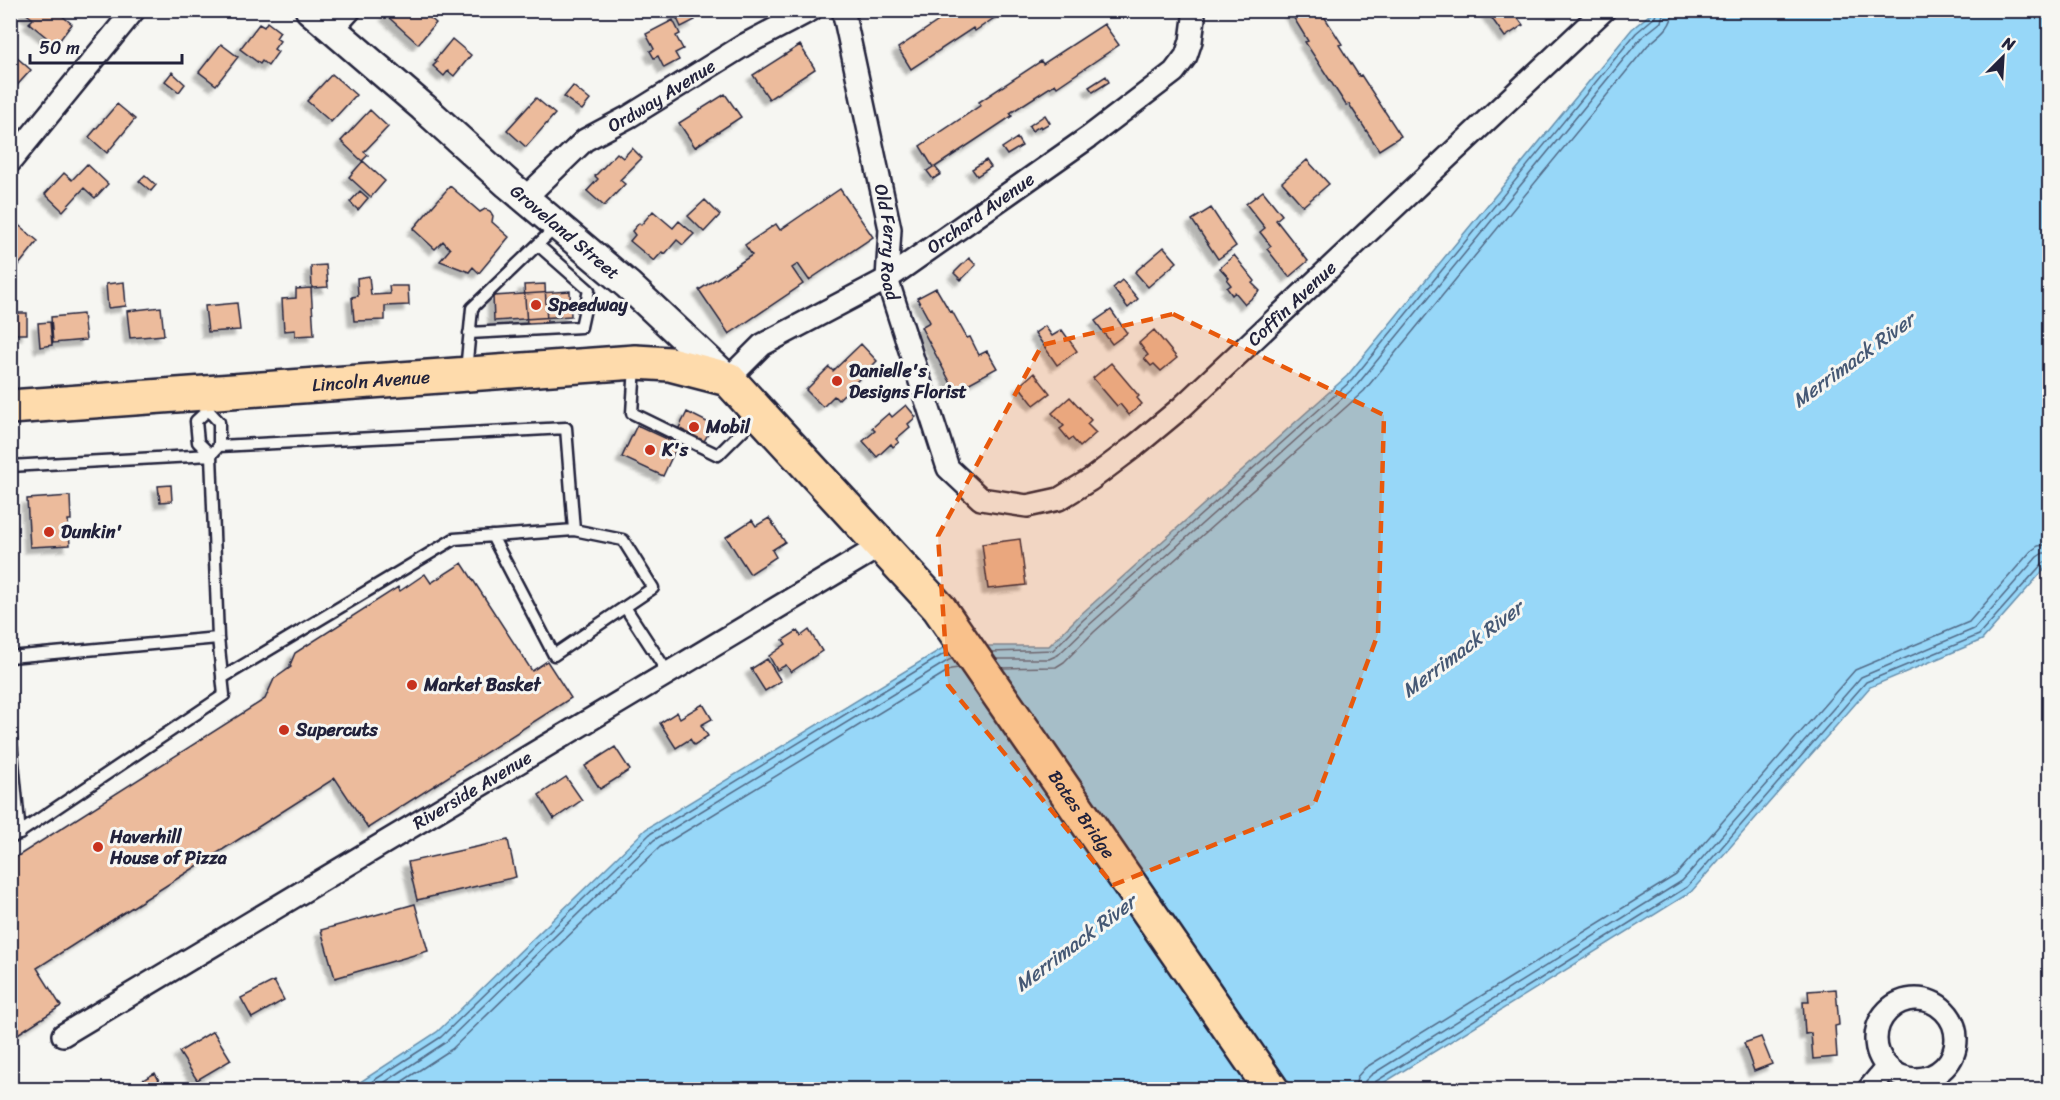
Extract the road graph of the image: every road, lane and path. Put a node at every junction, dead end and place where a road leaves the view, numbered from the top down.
1 (134, 10) edge
2 (310, 10) edge
3 (811, 10) edge
4 (843, 10) edge
5 (1193, 10) edge
6 (1604, 10) edge
7 (341, 20) edge
8 (10, 162) edge
9 (525, 198) junction
10 (548, 235) junction
11 (887, 279) junction
12 (469, 333) junction
13 (635, 362) junction
14 (466, 375) junction
15 (728, 379) junction
16 (208, 401) junction
17 (10, 406) edge
18 (759, 413) junction
19 (219, 446) junction
20 (211, 455) junction
21 (10, 466) edge
22 (948, 468) joint
23 (574, 530) junction
24 (492, 536) junction
25 (882, 545) junction
26 (625, 607) junction
27 (218, 638) junction
28 (10, 657) edge
29 (668, 673) junction
30 (222, 678) junction
31 (10, 730) edge
32 (15, 836) edge
33 (63, 1035) dead end
34 (1887, 1067) dead end
35 (1272, 1089) edge
36 (1868, 1089) edge

1 - 8 street
2 - 7 main road, Groveland Street
3 - 9 street, Ordway Avenue
4 - 11 street, Old Ferry Road
5 - 11 street, Orchard Avenue
6 - 22 street, Coffin Avenue
7 - 9 main road, Groveland Street
9 - 10 main road, Groveland Street
10 - 12 lane
10 - 12 lane
10 - 15 main road, Groveland Street
11 - 15 street, Orchard Avenue
11 - 22 street, Old Ferry Road
12 - 14 lane
13 - 14 main road, Lincoln Avenue
13 - 15 main road, Lincoln Avenue
13 - 18 lane
14 - 16 main road, Lincoln Avenue
15 - 18 main road, Groveland Street
16 - 17 main road, Lincoln Avenue
16 - 19 lane
16 - 20 lane
18 - 25 main road, Groveland Street
19 - 20 lane
19 - 23 lane
20 - 21 lane
20 - 27 lane
23 - 24 lane
23 - 26 lane
24 - 26 lane
24 - 30 lane
25 - 29 street, Riverside Avenue
25 - 35 main road, Bates Bridge
26 - 29 lane
27 - 28 lane
27 - 30 lane
29 - 33 street, Riverside Avenue
30 - 32 lane
31 - 32 lane
34 - 36 street

